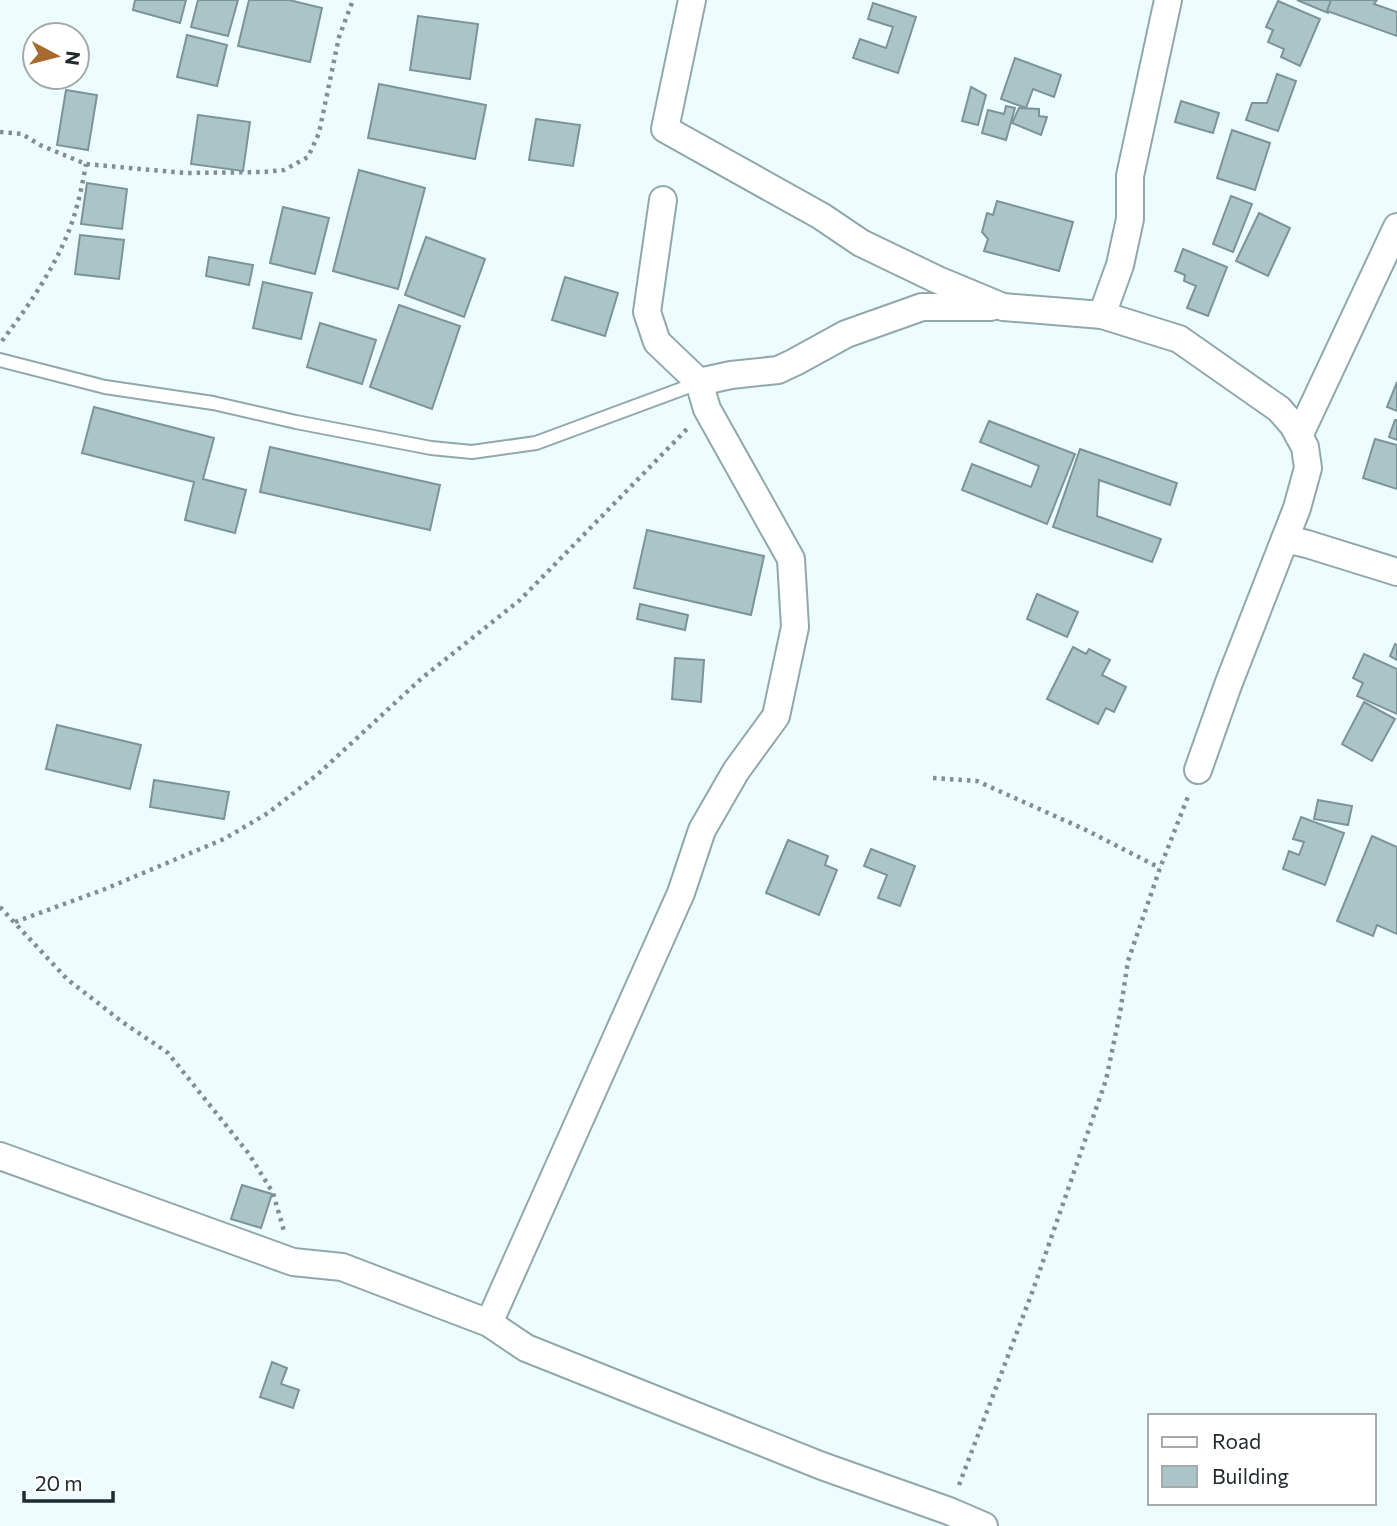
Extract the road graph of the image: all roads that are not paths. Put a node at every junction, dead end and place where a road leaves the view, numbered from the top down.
1 (692, 0) edge
2 (1168, 0) edge
3 (663, 200) dead end
4 (1397, 227) edge
5 (1003, 307) junction
6 (1102, 316) junction
7 (0, 360) edge
8 (699, 382) junction
9 (1300, 436) junction
10 (1285, 539) junction
11 (1397, 572) edge
12 (1199, 770) road end
13 (0, 1156) edge
14 (489, 1323) junction
15 (984, 1526) edge

1 - 5 street
2 - 6 street
3 - 8 street
4 - 9 street
5 - 6 street
5 - 8 street
6 - 9 street
7 - 8 lane
8 - 14 street
9 - 10 street
10 - 11 street
10 - 12 street
13 - 14 street
14 - 15 street

